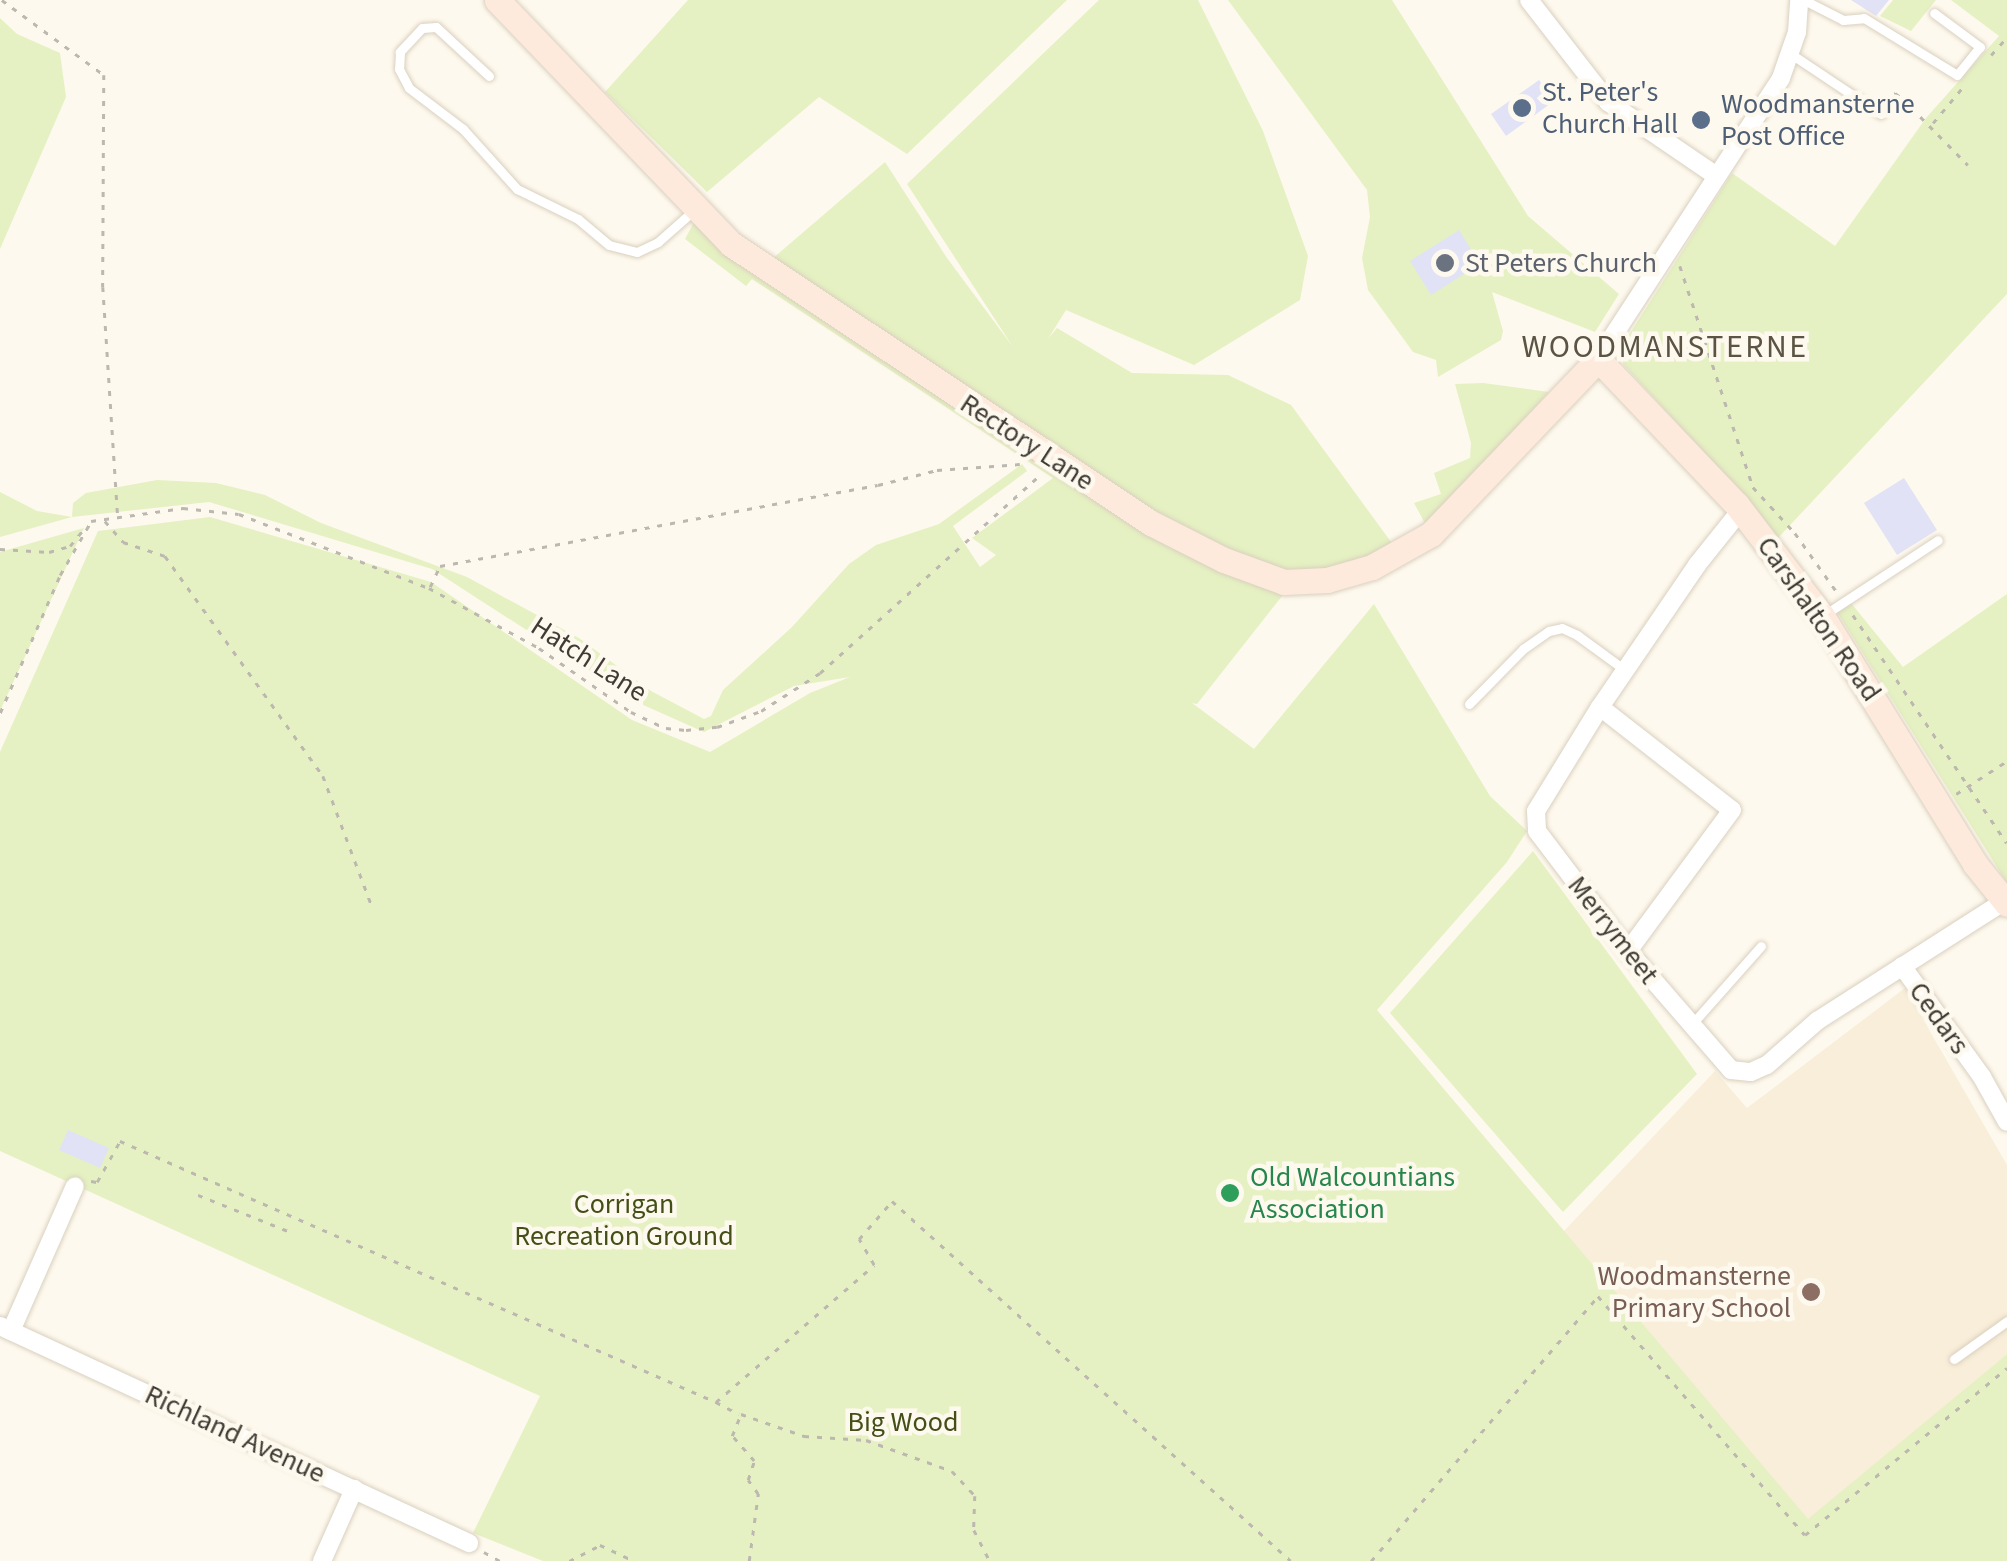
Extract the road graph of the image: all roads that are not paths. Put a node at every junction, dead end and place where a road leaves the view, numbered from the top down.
1 (498, 0) edge
2 (1529, 0) edge
3 (1802, 0) edge
4 (1934, 13) dead end
5 (1791, 54) junction
6 (489, 76) dead end
7 (1881, 114) road end
8 (1715, 174) junction
9 (696, 208) junction
10 (1598, 359) junction
11 (1742, 510) junction
12 (1938, 540) dead end
13 (1822, 616) junction
14 (1625, 670) junction
15 (1469, 704) dead end
16 (1600, 707) junction
17 (2006, 902) edge
18 (1761, 946) dead end
19 (1628, 952) junction
20 (1902, 966) junction
21 (1690, 1026) junction
22 (2007, 1122) edge
23 (77, 1182) road end
24 (2007, 1321) edge
25 (5, 1329) edge
26 (1954, 1359) dead end
27 (354, 1488) junction
28 (469, 1542) dead end
29 (322, 1561) edge

1 - 9 main road, Rectory Lane
2 - 8 street
3 - 4 lane
3 - 5 street
5 - 7 lane
5 - 8 street
6 - 9 lane
8 - 10 street
9 - 10 main road, Rectory Lane
10 - 11 main road, Carshalton Road
11 - 13 main road, Carshalton Road
11 - 14 street, Merrymeet
12 - 13 lane
13 - 17 main road, Carshalton Road
14 - 15 lane
14 - 16 street, Merrymeet
16 - 19 street, Merrymeet
16 - 19 street
17 - 20 street, Merrymeet
18 - 21 lane
19 - 21 street, Merrymeet
20 - 21 street, Merrymeet
20 - 22 street, Cedars
23 - 25 street
24 - 26 lane
25 - 27 street, Richland Avenue
27 - 28 street, Richland Avenue
27 - 29 street

